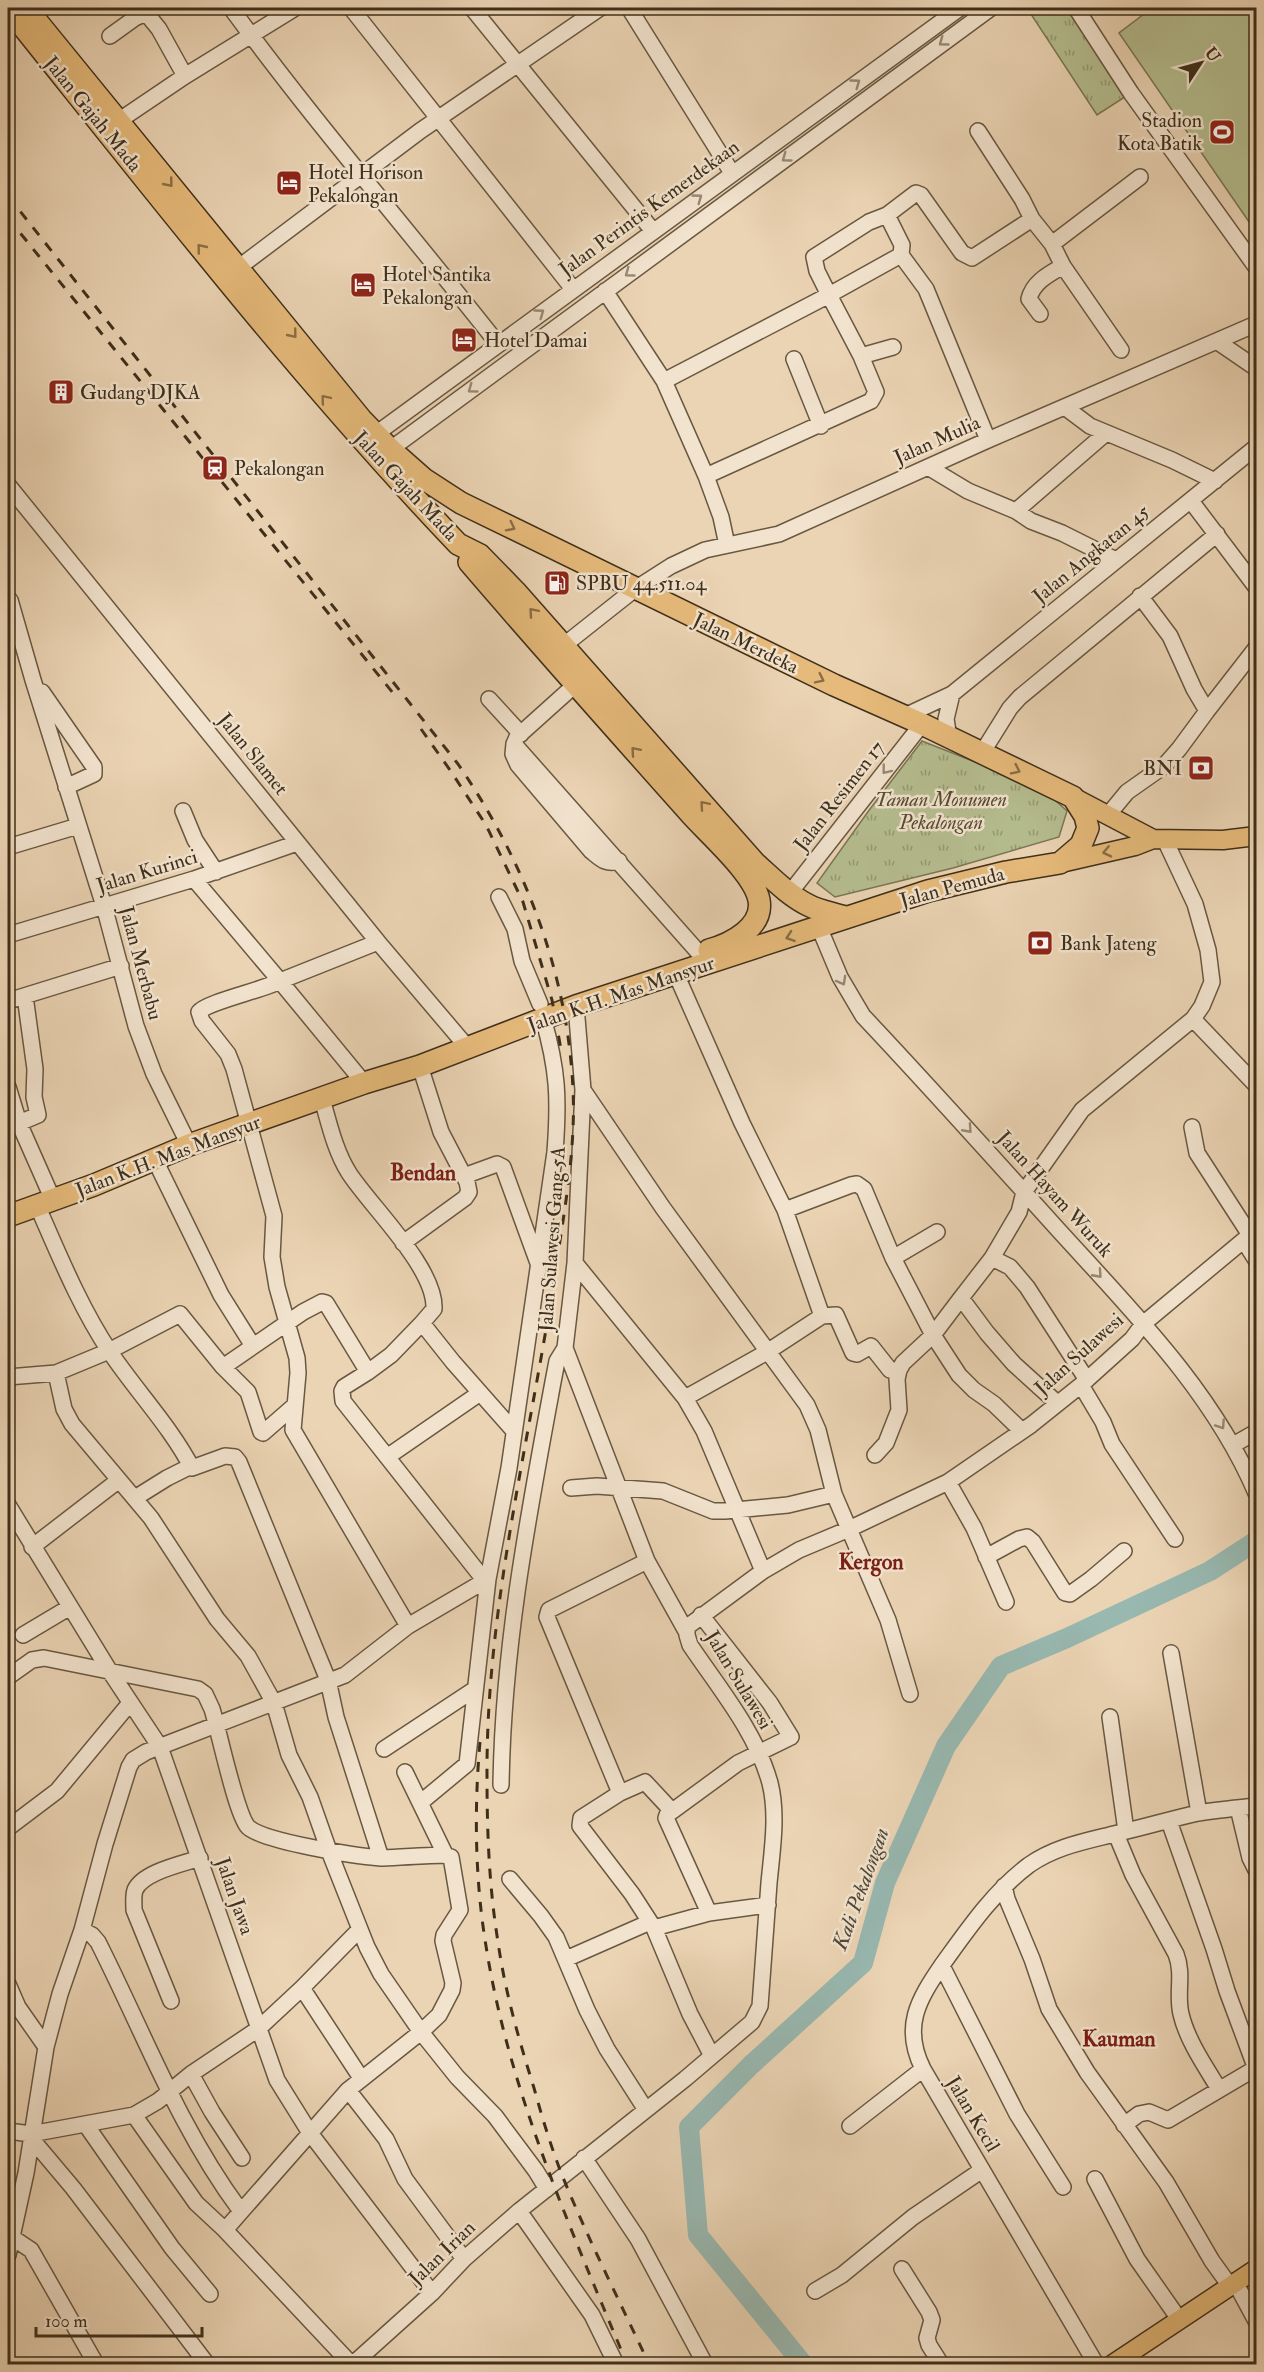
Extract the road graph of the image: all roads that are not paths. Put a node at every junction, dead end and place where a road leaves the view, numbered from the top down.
1 (8, 8) edge
2 (26, 8) edge
3 (231, 8) edge
4 (295, 8) edge
5 (351, 8) edge
6 (472, 8) edge
7 (600, 8) edge
8 (629, 8) edge
9 (960, 8) edge
10 (990, 8) edge
11 (1076, 8) edge
12 (251, 35) junction
13 (110, 36) dead end
14 (517, 63) junction
15 (185, 75) junction
16 (440, 118) junction
17 (112, 125) junction
18 (978, 131) dead end
19 (732, 172) junction
20 (361, 177) junction
21 (1140, 177) dead end
22 (886, 215) junction
23 (1032, 219) junction
24 (653, 231) junction
25 (1052, 244) junction
26 (901, 255) junction
27 (1063, 266) junction
28 (1257, 267) edge
29 (232, 273) junction
30 (573, 289) junction
31 (605, 291) junction
32 (830, 294) junction
33 (1041, 314) dead end
34 (1257, 324) edge
35 (1218, 342) junction
36 (498, 344) junction
37 (893, 347) dead end
38 (1121, 351) dead end
39 (861, 356) junction
40 (794, 359) dead end
41 (1257, 368) edge
42 (664, 381) junction
43 (1066, 408) junction
44 (820, 426) junction
45 (1107, 434) junction
46 (988, 440) junction
47 (377, 446) junction
48 (1253, 456) edge
49 (928, 467) junction
50 (706, 476) junction
51 (424, 478) joint
52 (1215, 481) junction
53 (8, 485) edge
54 (1191, 501) junction
55 (476, 510) junction
56 (1016, 511) junction
57 (1216, 534) junction
58 (453, 538) junction
59 (727, 544) junction
60 (1116, 560) junction
61 (1257, 587) edge
62 (635, 590) junction
63 (1140, 596) junction
64 (10, 600) dead end
65 (563, 646) junction
66 (1257, 648) edge
67 (33, 680) junction
68 (576, 684) junction
69 (951, 694) junction
70 (489, 699) dead end
71 (1207, 711) junction
72 (913, 720) junction
73 (949, 738) junction
74 (518, 739) junction
75 (982, 753) junction
76 (66, 787) junction
77 (1073, 797) junction
78 (183, 811) dead end
79 (1108, 815) junction
80 (78, 826) junction
81 (1257, 836) edge
82 (1159, 839) junction
83 (726, 841) junction
84 (297, 843) junction
85 (8, 847) edge
86 (1060, 863) junction
87 (216, 872) junction
88 (194, 879) junction
89 (789, 894) junction
90 (499, 897) dead end
91 (104, 906) junction
92 (845, 917) junction
93 (819, 927) junction
94 (8, 935) edge
95 (378, 942) junction
96 (699, 953) junction
97 (121, 966) junction
98 (676, 974) junction
99 (280, 981) junction
100 (25, 996) junction
101 (8, 1001) edge
102 (576, 1006) junction
103 (542, 1011) junction
104 (1193, 1019) junction
105 (463, 1043) junction
106 (420, 1066) junction
107 (397, 1072) junction
108 (364, 1083) junction
109 (1257, 1085) edge
110 (8, 1087) edge
111 (583, 1090) junction
112 (322, 1099) junction
113 (19, 1123) junction
114 (248, 1125) junction
115 (1192, 1127) dead end
116 (189, 1145) junction
117 (155, 1160) junction
118 (464, 1176) junction
119 (1024, 1191) junction
120 (45, 1202) junction
121 (785, 1210) junction
122 (8, 1216) edge
123 (937, 1232) dead end
124 (1250, 1235) edge
125 (403, 1243) junction
126 (893, 1258) junction
127 (992, 1258) junction
128 (1257, 1260) edge
129 (575, 1263) junction
130 (538, 1264) junction
131 (962, 1298) junction
132 (822, 1316) junction
133 (286, 1323) junction
134 (422, 1323) junction
135 (1143, 1324) junction
136 (933, 1335) junction
137 (253, 1346) junction
138 (565, 1348) junction
139 (109, 1351) junction
140 (767, 1352) junction
141 (223, 1367) junction
142 (899, 1370) junction
143 (368, 1372) junction
144 (56, 1373) junction
145 (8, 1377) edge
146 (1084, 1382) junction
147 (480, 1393) junction
148 (685, 1398) junction
149 (1058, 1403) junction
150 (294, 1406) junction
151 (514, 1431) junction
152 (1022, 1431) junction
153 (1257, 1432) edge
154 (1233, 1445) junction
155 (875, 1455) dead end
156 (387, 1456) junction
157 (190, 1466) junction
158 (119, 1480) junction
159 (948, 1482) junction
160 (571, 1488) dead end
161 (618, 1488) junction
162 (1257, 1493) edge
163 (834, 1494) junction
164 (135, 1498) junction
165 (8, 1505) edge
166 (738, 1510) junction
167 (849, 1529) junction
168 (1175, 1539) dead end
169 (33, 1547) junction
170 (1124, 1551) dead end
171 (986, 1557) junction
172 (646, 1561) junction
173 (763, 1571) junction
174 (487, 1580) junction
175 (1006, 1602) dead end
176 (70, 1607) junction
177 (701, 1615) junction
178 (408, 1626) junction
179 (686, 1631) junction
180 (23, 1635) dead end
181 (1171, 1653) dead end
182 (109, 1670) junction
183 (8, 1677) edge
184 (328, 1680) junction
185 (475, 1689) junction
186 (910, 1694) dead end
187 (130, 1703) junction
188 (274, 1703) junction
189 (1110, 1717) dead end
190 (217, 1724) junction
191 (160, 1747) junction
192 (384, 1749) dead end
193 (758, 1752) junction
194 (405, 1772) dead end
195 (501, 1785) dead end
196 (620, 1793) junction
197 (420, 1803) junction
198 (680, 1804) junction
199 (1257, 1806) edge
200 (1238, 1808) junction
201 (1199, 1813) junction
202 (1169, 1821) junction
203 (8, 1828) edge
204 (1121, 1833) junction
205 (329, 1851) junction
206 (446, 1854) junction
207 (200, 1858) junction
208 (381, 1858) junction
209 (1257, 1870) edge
210 (510, 1879) dead end
211 (1004, 1886) junction
212 (768, 1905) junction
213 (709, 1913) junction
214 (652, 1925) junction
215 (360, 1929) junction
216 (82, 1930) junction
217 (566, 1959) junction
218 (942, 1966) junction
219 (8, 1984) edge
220 (302, 1988) junction
221 (171, 2001) dead end
222 (258, 2030) junction
223 (421, 2032) junction
224 (46, 2047) junction
225 (712, 2056) junction
226 (1256, 2068) edge
227 (923, 2070) junction
228 (191, 2074) junction
229 (361, 2078) junction
230 (1219, 2089) junction
231 (348, 2090) junction
232 (169, 2092) junction
233 (646, 2110) junction
234 (134, 2115) junction
235 (86, 2125) junction
236 (1124, 2125) junction
237 (850, 2126) dead end
238 (8, 2131) edge
239 (310, 2133) junction
240 (31, 2135) junction
241 (242, 2158) dead end
242 (584, 2158) junction
243 (982, 2170) junction
244 (562, 2175) joint
245 (1095, 2179) dead end
246 (1063, 2187) dead end
247 (546, 2189) junction
248 (240, 2210) junction
249 (519, 2211) junction
250 (225, 2230) junction
251 (13, 2238) junction
252 (8, 2255) edge
253 (464, 2259) junction
254 (902, 2269) dead end
255 (1257, 2269) edge
256 (1232, 2284) junction
257 (815, 2291) dead end
258 (432, 2293) junction
259 (210, 2294) dead end
260 (1179, 2319) junction
261 (1257, 2321) edge
262 (96, 2364) edge
263 (207, 2364) edge
264 (352, 2364) edge
265 (616, 2364) edge
266 (705, 2364) edge
267 (941, 2364) edge
268 (1096, 2364) edge
269 (1113, 2364) edge

1 - 17 highway, Jalan Gajah Mada
2 - 17 highway, Jalan Gajah Mada
3 - 12 street
4 - 12 street
5 - 16 street
6 - 14 street
7 - 14 street
8 - 19 street
19 -> 9 street, Jalan Perintis Kemerdekaan
10 -> 31 street
11 - 28 street
12 - 15 street
12 - 20 street
13 - 15 street
14 - 16 street
14 - 24 street
15 - 17 street
16 - 20 street
16 - 30 street
17 - 29 highway, Jalan Gajah Mada
18 - 23 street
24 -> 19 street, Jalan Perintis Kemerdekaan
20 - 29 street
20 - 36 street
21 - 25 street
22 - 23 street
22 - 26 street
22 - 32 street
23 - 25 street
24 - 30 street, Jalan Perintis Kemerdekaan
25 - 27 street
26 - 32 street
26 - 46 street
27 - 33 street
27 - 38 street
29 - 47 highway, Jalan Gajah Mada
36 -> 30 street, Jalan Perintis Kemerdekaan
31 - 42 street
31 -> 47 street
32 - 39 street
32 - 42 street
34 - 35 street, Jalan Mulia
35 - 41 street
35 - 43 street, Jalan Mulia
36 - 47 street, Jalan Perintis Kemerdekaan
37 - 39 street
39 - 44 street
40 - 44 street
42 - 50 street
43 - 45 street
43 - 46 street, Jalan Mulia
44 - 50 street
45 - 52 street
45 - 56 street
46 - 49 street, Jalan Mulia
47 - 51 highway, Jalan Gajah Mada
47 - 58 highway, Jalan Gajah Mada
48 - 52 street, Jalan Angkatan 45
49 - 56 street
49 - 59 street, Jalan Mulia
50 - 59 street
51 - 55 highway, Jalan Merdeka
52 - 54 street, Jalan Angkatan 45
53 - 84 street, Jalan Slamet
54 - 57 street
54 - 60 street, Jalan Angkatan 45
55 - 58 highway
55 -> 62 highway, Jalan Merdeka
56 - 60 street
57 - 61 street
57 - 63 street
65 -> 58 highway, Jalan Gajah Mada
58 - 68 highway
59 - 62 street, Jalan Mulia
60 - 69 street, Jalan Angkatan 45
62 - 65 street, Jalan Mulia
62 -> 72 highway, Jalan Merdeka
63 - 71 street
63 - 75 street
64 - 67 street, Jalan Merbabu
83 -> 65 highway, Jalan Gajah Mada
66 - 71 street
67 - 76 street, Jalan Merbabu
67 - 76 street, Jalan Merbabu
68 - 74 street
83 -> 68 highway
69 - 72 street, Jalan Angkatan 45
69 - 73 street
70 - 74 street
71 - 79 street
72 - 73 highway, Jalan Merdeka
72 -> 89 street, Jalan Resimen 17
73 - 75 highway, Jalan Merdeka
74 - 96 street
75 -> 77 highway, Jalan Merdeka
76 - 80 street, Jalan Merbabu
77 - 79 main road
77 - 86 highway
78 - 87 street
79 - 82 main road
80 - 85 street
80 - 91 street, Jalan Merbabu
81 - 82 main road
82 -> 86 main road
82 - 104 street
83 - 89 highway, Jalan Gajah Mada
83 - 96 highway, Jalan K.H. Mas Mansyur
84 - 87 street, Jalan Kurinci
84 - 95 street, Jalan Slamet
86 - 92 highway, Jalan Pemuda
87 - 88 street, Jalan Kurinci
88 - 91 street, Jalan Kurinci
88 - 99 street
89 - 92 highway, Jalan Gajah Mada
90 - 103 street
91 - 94 street, Jalan Kurinci
91 - 97 street, Jalan Merbabu
92 - 93 highway, Jalan K.H. Mas Mansyur
93 -> 98 highway, Jalan K.H. Mas Mansyur
93 -> 119 street, Jalan Hayam Wuruk
95 - 99 street
95 - 105 street, Jalan Slamet
96 - 103 highway, Jalan K.H. Mas Mansyur
97 - 100 street
97 - 116 street, Jalan Merbabu
98 - 102 highway, Jalan K.H. Mas Mansyur
98 - 121 street
99 - 108 street
99 - 114 street
100 - 101 street
100 - 113 street
102 - 103 highway, Jalan K.H. Mas Mansyur
102 - 111 street, Jalan Sulawesi Gang 5A
103 - 105 highway, Jalan K.H. Mas Mansyur
103 - 130 street
104 - 109 street
104 - 119 street
105 - 106 highway, Jalan K.H. Mas Mansyur
105 - 107 highway, Jalan K.H. Mas Mansyur
106 - 107 highway, Jalan K.H. Mas Mansyur
106 - 118 street
107 - 108 highway, Jalan K.H. Mas Mansyur
108 - 112 highway, Jalan K.H. Mas Mansyur
110 - 113 street
111 - 129 street, Jalan Sulawesi Gang 5A
111 - 140 street
112 - 114 highway, Jalan K.H. Mas Mansyur
112 - 125 street
113 - 120 street
114 - 116 highway, Jalan K.H. Mas Mansyur
114 - 133 street
115 - 124 street
116 - 117 highway, Jalan K.H. Mas Mansyur
117 - 120 highway, Jalan K.H. Mas Mansyur
117 - 137 street
118 - 125 street
118 - 130 street
119 - 127 street
119 -> 135 street, Jalan Hayam Wuruk
120 - 122 highway, Jalan K.H. Mas Mansyur
120 - 139 street
121 - 126 street
121 - 132 street
123 - 126 street
124 - 128 street
124 - 135 street, Jalan Sulawesi
125 - 134 street
126 - 136 street
127 - 131 street
127 - 146 street
129 - 138 street, Jalan Sulawesi Gang 5A
129 - 148 street
130 - 151 street
131 - 136 street
131 - 149 street
132 - 140 street
132 - 142 street
133 - 137 street
133 - 143 street
133 - 150 street
134 - 143 street
134 - 147 street
135 - 146 street, Jalan Sulawesi
135 -> 154 street, Jalan Hayam Wuruk
136 - 142 street
136 - 152 street
137 - 141 street
138 - 161 street, Jalan Sulawesi Gang 5A
138 - 195 street
139 - 141 street
139 - 144 street
139 - 157 street
140 - 148 street
140 - 163 street
141 - 150 street
142 - 155 street
143 - 156 street
144 - 145 street
144 - 158 street
146 - 149 street, Jalan Sulawesi
146 - 168 street
147 - 151 street
147 - 156 street
148 - 166 street
149 - 152 street, Jalan Sulawesi
150 - 178 street
151 - 174 street
152 - 159 street, Jalan Sulawesi
153 - 154 street
154 - 162 street, Jalan Hayam Wuruk
156 - 174 street
157 - 164 street
157 - 184 street
158 - 164 street
158 - 169 street
159 - 167 street, Jalan Sulawesi
159 - 171 street
160 - 161 street
161 - 166 street
161 - 172 street, Jalan Sulawesi Gang 5A
163 - 166 street
163 - 167 street
164 - 188 street
165 - 169 street, Jalan Jawa
166 - 173 street
167 - 173 street, Jalan Sulawesi
167 - 186 street
169 - 176 street, Jalan Jawa
170 - 171 street
171 - 175 street
172 - 179 street, Jalan Sulawesi Gang 5A
172 - 196 street
173 - 177 street, Jalan Sulawesi
174 - 178 street
174 - 185 street
176 - 180 street
176 - 182 street, Jalan Jawa
177 - 179 street, Jalan Sulawesi
177 - 193 street
178 - 184 street
179 - 193 street, Jalan Sulawesi
181 - 201 street
182 - 183 street
182 - 187 street, Jalan Jawa
182 - 190 street
184 - 188 street
184 - 208 street
185 - 192 street
185 - 197 street
187 - 191 street, Jalan Jawa
187 - 203 street
188 - 190 street
188 - 205 street
189 - 204 street
190 - 191 street
190 - 205 street
191 - 207 street, Jalan Jawa
191 - 216 street
193 - 198 street
193 - 212 street, Jalan Sulawesi
194 - 197 street
196 - 198 street
196 - 214 street
197 - 206 street
198 - 213 street
199 - 200 street, Jalan Kecil
200 - 201 street, Jalan Kecil
200 - 209 street
201 - 202 street, Jalan Kecil
202 - 204 street, Jalan Kecil
202 - 226 street
204 - 211 street, Jalan Kecil
204 - 230 street
205 - 208 street
205 - 215 street
206 - 208 street
206 - 223 street
207 - 221 street
207 - 222 street, Jalan Jawa
210 - 217 street
211 - 218 street, Jalan Kecil
211 - 236 street
212 - 213 street
212 - 225 street, Jalan Sulawesi
213 - 214 street
214 - 217 street
214 - 225 street
215 - 220 street
215 - 223 street
216 - 224 street
216 - 232 street
217 - 233 street
218 - 227 street, Jalan Kecil
218 - 246 street
219 - 224 street
220 - 222 street
220 - 229 street
222 - 228 street
222 - 239 street, Jalan Jawa
223 - 229 street
223 - 247 street
224 - 240 street
225 - 233 street, Jalan Sulawesi
226 - 230 street
227 - 237 street
227 - 243 street, Jalan Kecil
228 - 232 street
228 - 241 street
229 - 231 street
230 - 236 street
231 - 239 street
231 - 253 street
232 - 234 street
232 - 248 street
233 - 242 street, Jalan Sulawesi
234 - 235 street
234 - 250 street
235 - 240 street
235 - 259 street
236 - 256 street
238 - 240 street
239 - 248 street
239 - 258 street, Jalan Jawa
240 - 251 street
240 - 263 street
242 - 244 street, Jalan Sulawesi
242 - 266 street
243 - 257 street
243 - 268 street, Jalan Kecil
244 - 247 street, Jalan Irian
245 - 260 street
247 - 249 street, Jalan Irian
248 - 250 street
249 - 253 street, Jalan Irian
249 - 265 street
250 - 264 street
251 - 252 street
251 - 262 street
253 - 258 street, Jalan Irian
254 - 267 street
255 - 256 main road
256 - 260 main road
256 - 261 street
258 - 264 street, Jalan Irian
260 - 269 main road

